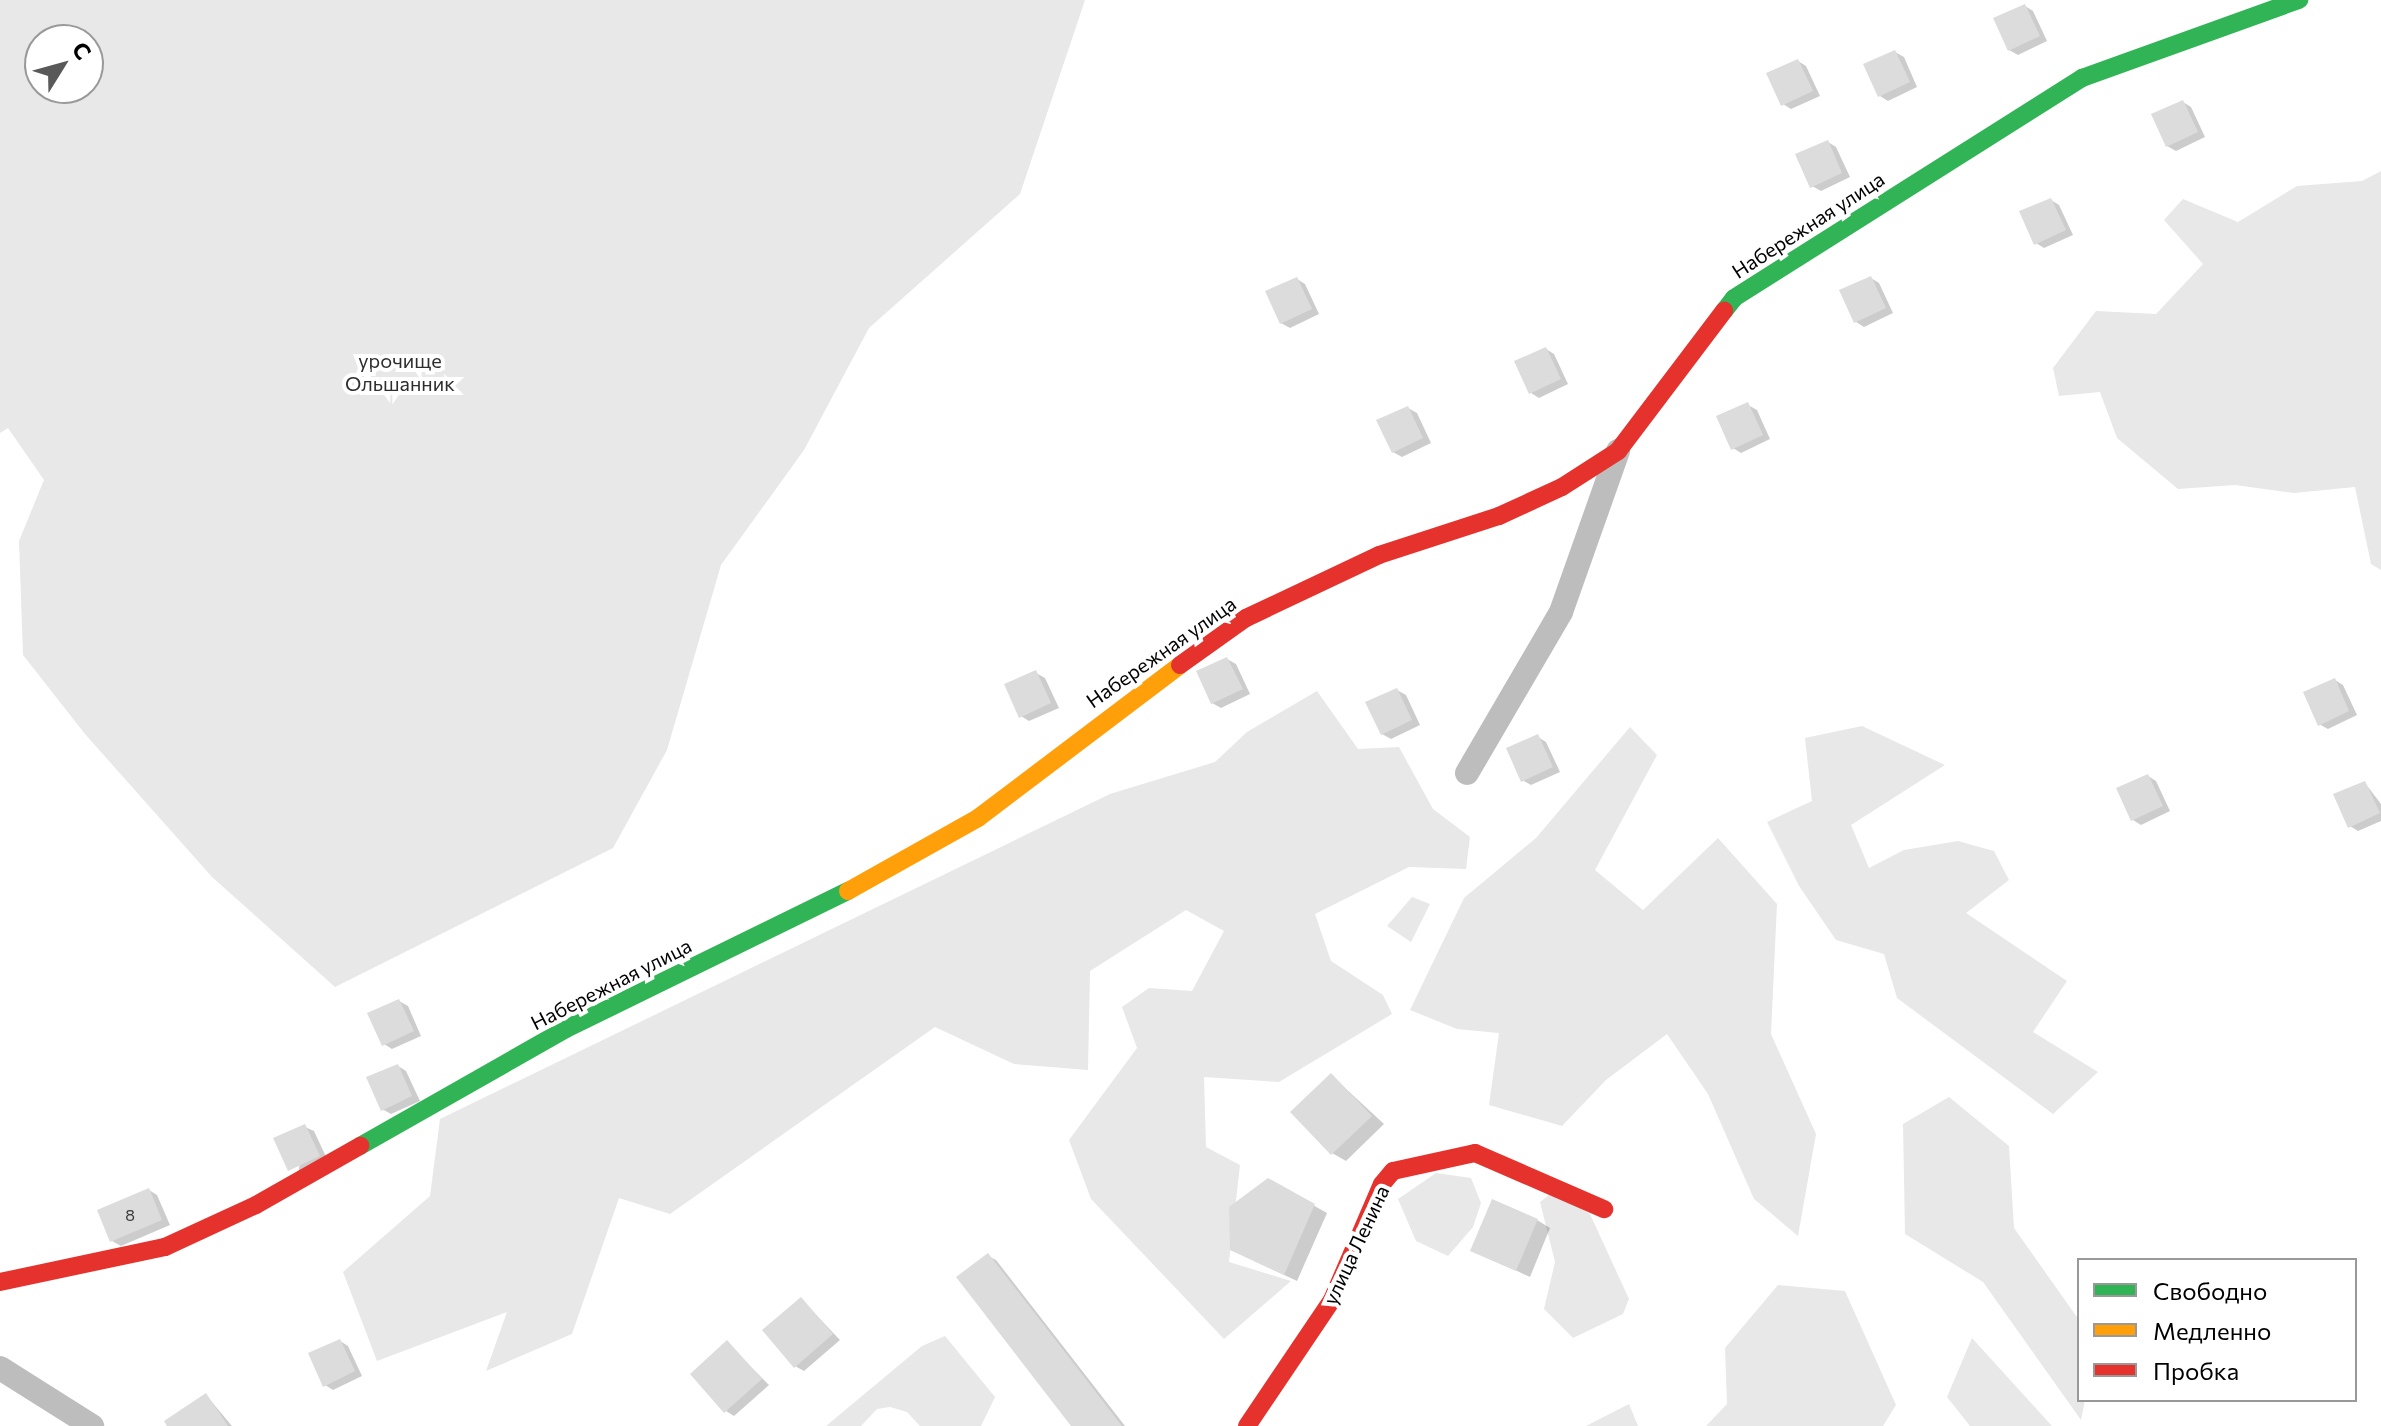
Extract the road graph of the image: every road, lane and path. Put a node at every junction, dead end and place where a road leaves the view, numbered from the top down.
1 (2299, 0) edge
2 (1618, 451) junction
3 (1467, 773) dead end
4 (1604, 1209) dead end
5 (0, 1282) edge
6 (0, 1368) edge
7 (92, 1426) edge
8 (1247, 1426) edge

1 - 2 street, Набережная улица
2 - 3 street
2 - 5 street, Набережная улица
4 - 8 street, улица Ленина
6 - 7 street

